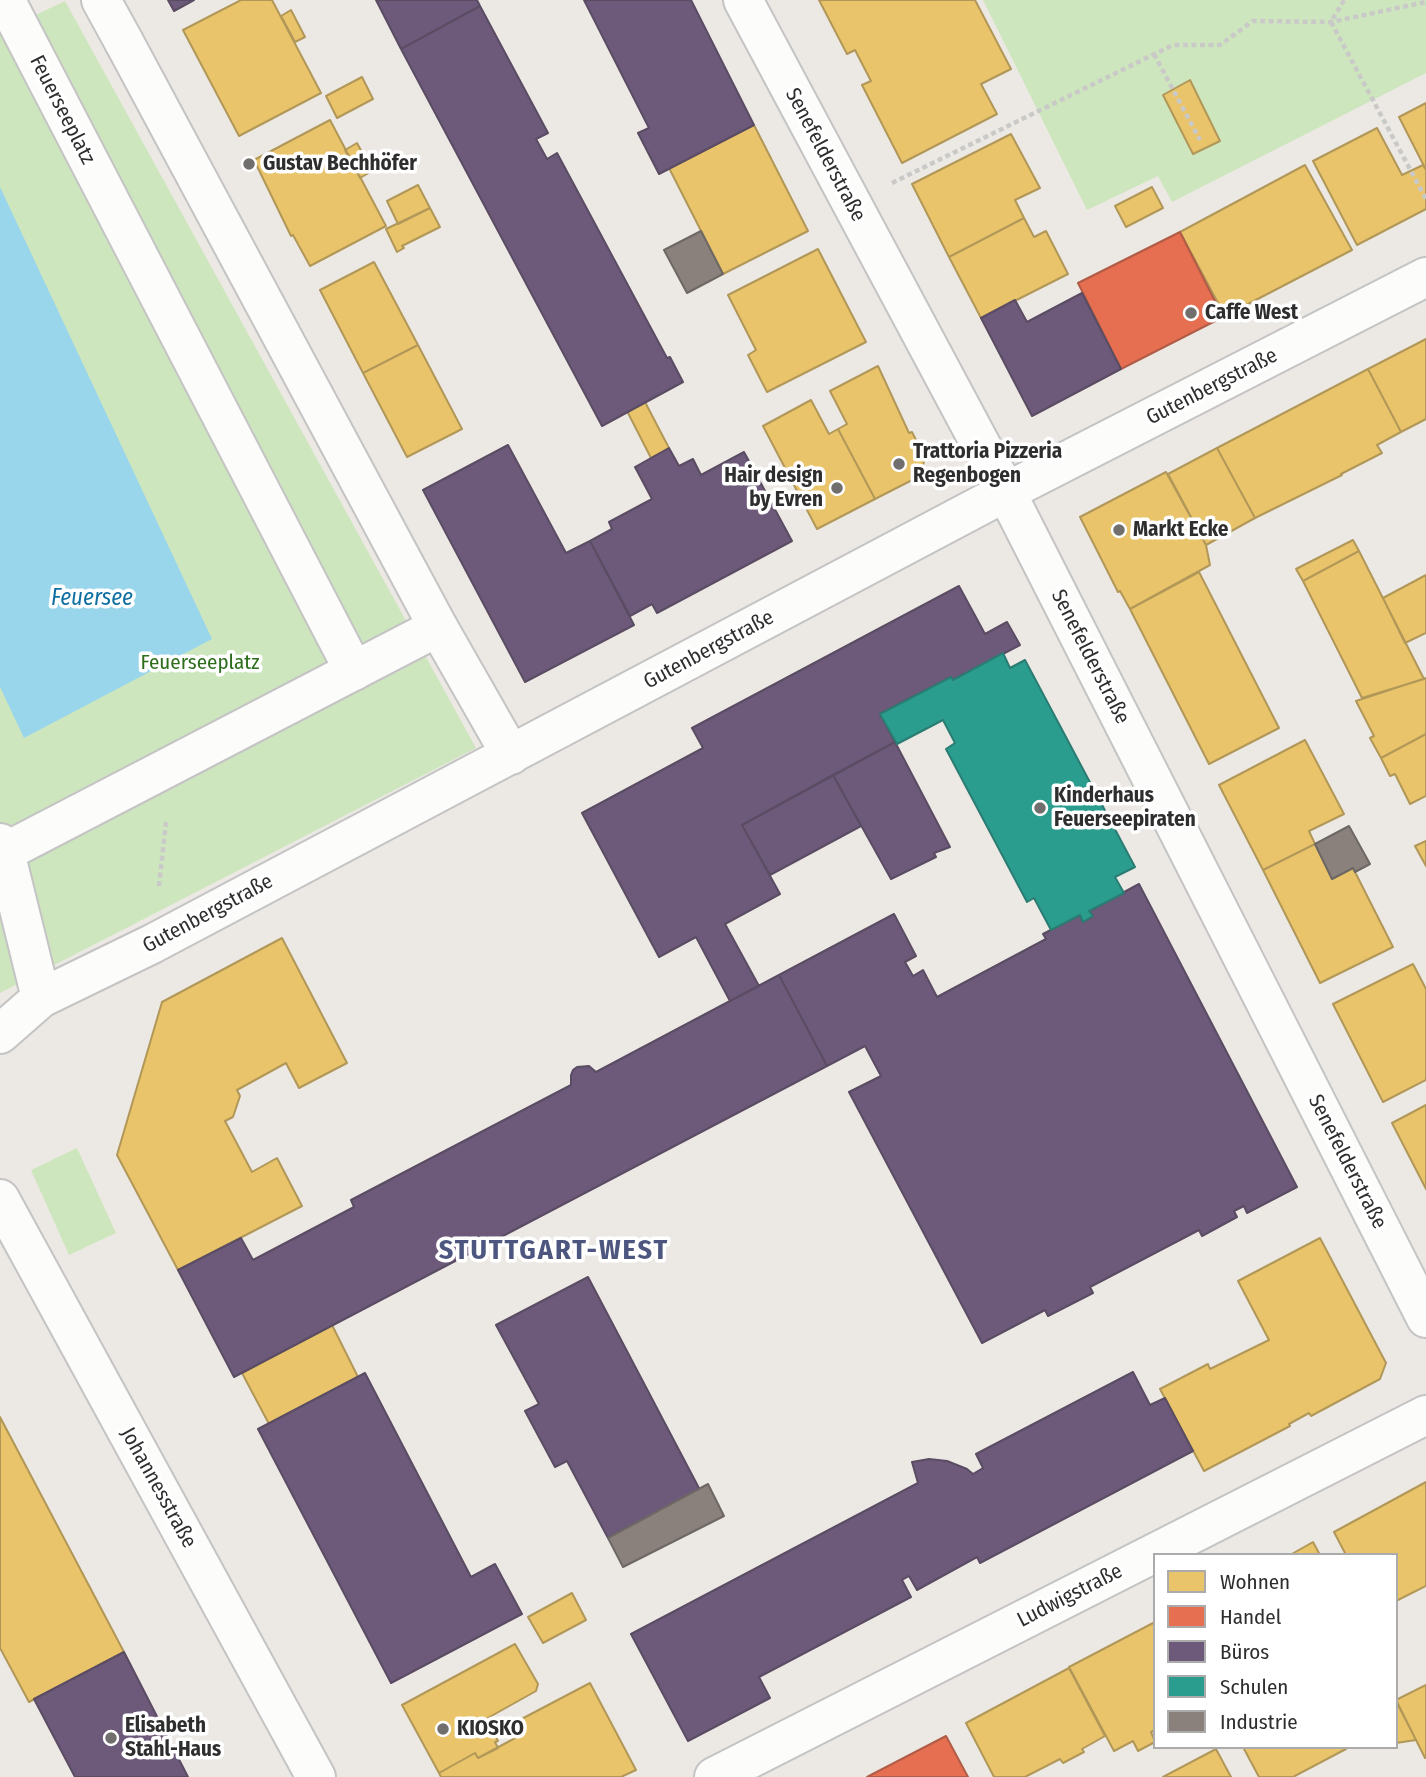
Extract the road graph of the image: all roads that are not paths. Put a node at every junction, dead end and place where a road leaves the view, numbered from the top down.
1 (101, 0) edge
2 (743, 0) edge
3 (0, 4) edge
4 (1426, 277) edge
5 (1006, 492) junction
6 (438, 627) junction
7 (354, 671) junction
8 (511, 755) junction
9 (2, 852) edge
10 (41, 999) junction
11 (0, 1034) edge
12 (0, 1199) edge
13 (1426, 1318) edge
14 (1426, 1415) edge
15 (1154, 1553) edge
16 (1153, 1554) edge
17 (316, 1777) edge
18 (713, 1777) edge

1 - 6 street
2 - 5 street, Senefelderstraße
3 - 7 street, Feuerseeplatz
4 - 5 street, Gutenbergstraße
5 - 8 street, Gutenbergstraße
5 - 13 street, Senefelderstraße
6 - 7 street
6 - 8 street
7 - 9 street
8 - 10 street, Gutenbergstraße
9 - 10 street
10 - 11 street, Gutenbergstraße
12 - 17 street, Johannesstraße
14 - 15 street, Ludwigstraße
16 - 18 street, Ludwigstraße

